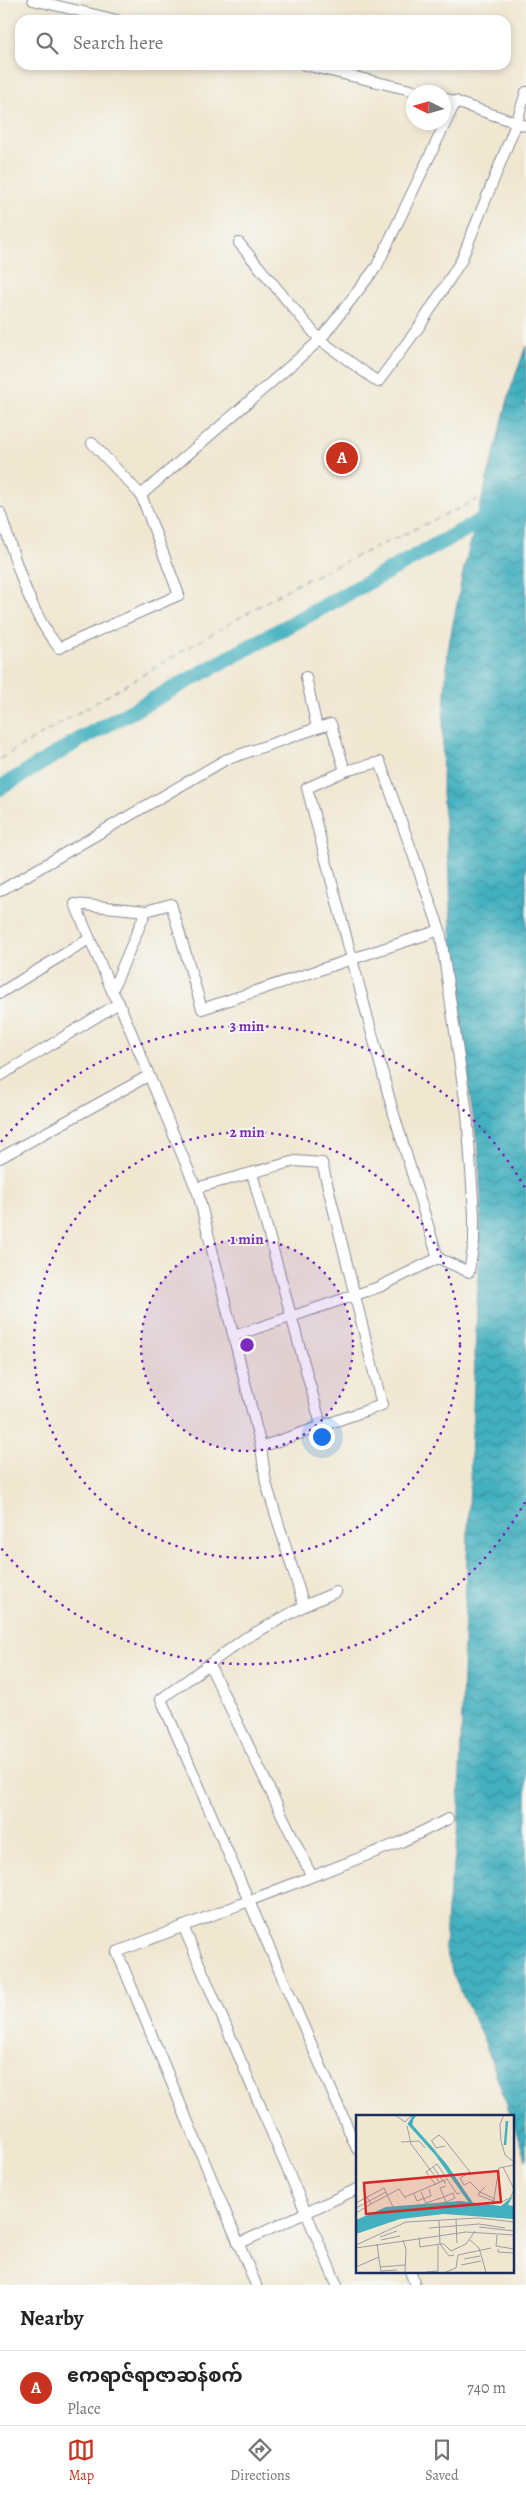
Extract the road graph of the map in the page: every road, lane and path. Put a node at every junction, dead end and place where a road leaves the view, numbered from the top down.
1 (33, 0) edge
2 (96, 15) edge
3 (326, 70) edge
4 (406, 89) edge
5 (526, 92) edge
6 (451, 100) edge
7 (456, 101) junction
8 (521, 125) edge
9 (239, 243) dead end
10 (320, 340) junction
11 (92, 443) dead end
12 (141, 495) junction
13 (0, 512) edge
14 (306, 677) dead end
15 (317, 728) junction
16 (345, 771) junction
17 (0, 891) edge
18 (146, 911) junction
19 (440, 930) junction
20 (90, 939) junction
21 (352, 959) junction
22 (112, 991) junction
23 (0, 992) edge
24 (119, 1003) junction
25 (0, 1076) edge
26 (148, 1076) junction
27 (0, 1158) edge
28 (252, 1173) junction
29 (196, 1188) junction
30 (438, 1258) junction
31 (355, 1296) junction
32 (293, 1316) junction
33 (234, 1336) junction
34 (321, 1424) junction
35 (262, 1447) junction
36 (336, 1592) dead end
37 (304, 1606) junction
38 (209, 1664) junction
39 (448, 1819) dead end
40 (311, 1875) junction
41 (248, 1900) junction
42 (183, 1926) junction
43 (356, 2147) edge
44 (356, 2190) edge
45 (306, 2212) junction
46 (238, 2244) junction
47 (410, 2272) edge
48 (256, 2285) edge
49 (337, 2285) edge
50 (415, 2285) edge

1 - 2 street
3 - 4 street
5 - 8 street
6 - 7 street
7 - 8 street
7 - 10 street
8 - 10 street
9 - 10 street
10 - 12 street
11 - 12 street
12 - 13 street
14 - 15 street
15 - 16 street
15 - 17 street
16 - 19 street
16 - 21 street
18 - 20 street
18 - 21 street
18 - 22 street
19 - 21 street
19 - 30 street
20 - 22 street
20 - 23 street
21 - 30 street
22 - 24 street
24 - 25 street
24 - 26 street
26 - 27 street
26 - 29 street
28 - 29 street
28 - 31 street
28 - 32 street
29 - 33 street
30 - 31 street
31 - 32 street
31 - 34 street
32 - 33 street
32 - 34 street
33 - 35 street
34 - 35 street
35 - 37 street
36 - 37 street
37 - 38 street
38 - 40 street
38 - 41 street
39 - 40 street
40 - 41 street
41 - 42 street
41 - 43 street
42 - 45 street
42 - 46 street
44 - 45 street
45 - 46 street
45 - 49 street
46 - 48 street
47 - 50 street

